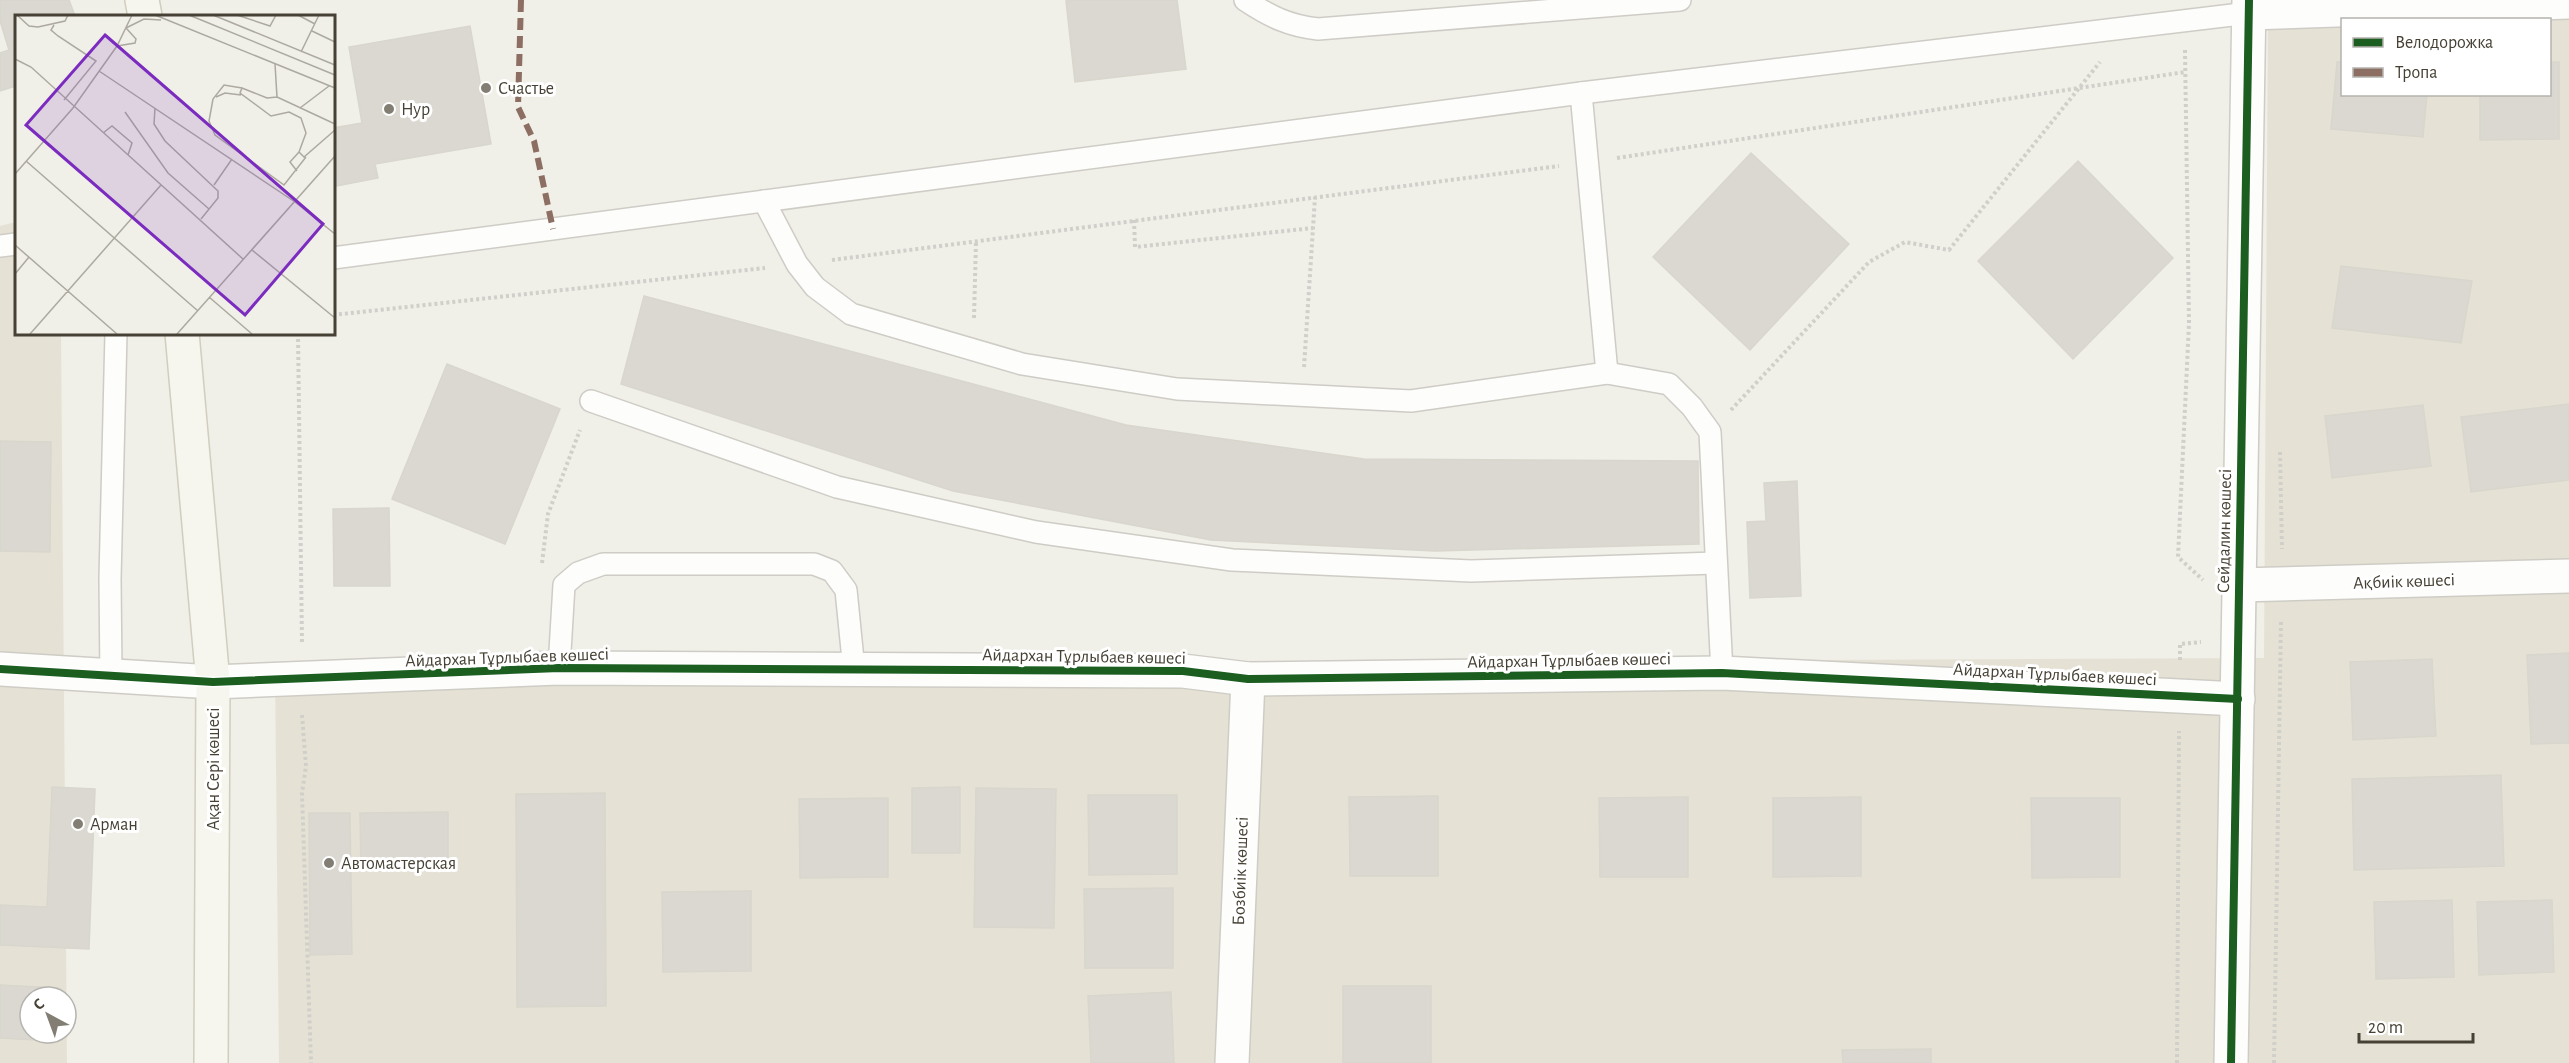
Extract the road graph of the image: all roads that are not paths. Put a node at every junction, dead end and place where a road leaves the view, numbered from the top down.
1 (1245, 0) edge
2 (1680, 0) edge
3 (2569, 2) edge
4 (2249, 6) edge
5 (1581, 93) junction
6 (764, 201) junction
7 (15, 244) edge
8 (0, 246) edge
9 (334, 258) edge
10 (116, 334) edge
11 (182, 334) edge
12 (1606, 373) junction
13 (591, 401) road end
14 (1716, 563) junction
15 (2569, 576) edge
16 (2224, 586) junction
17 (559, 668) junction
18 (0, 669) edge
19 (854, 670) junction
20 (1722, 673) junction
21 (111, 677) junction
22 (1248, 679) junction
23 (213, 682) junction
24 (2238, 699) junction
25 (211, 1063) edge
26 (1232, 1063) edge
27 (2231, 1063) edge

1 - 2 lane
3 - 4 street
4 - 5 lane
4 - 16 street, Сейдалин көшесі
5 - 6 lane
5 - 12 lane
6 - 9 lane
6 - 12 lane
7 - 8 lane
10 - 21 lane
11 - 23 street, Ақан Сері көшесі
12 - 14 lane
13 - 14 lane
14 - 20 lane
15 - 16 street, Ақбиік көшесі
16 - 24 street, Сейдалин көшесі
17 - 19 street, Айдархан Тұрлыбаев көшесі
17 - 19 lane
17 - 23 street, Айдархан Тұрлыбаев көшесі
18 - 21 street, Айдархан Тұрлыбаев көшесі
19 - 22 street, Айдархан Тұрлыбаев көшесі
20 - 22 street, Айдархан Тұрлыбаев көшесі
20 - 24 street, Айдархан Тұрлыбаев көшесі
21 - 23 street, Айдархан Тұрлыбаев көшесі
22 - 26 street, Бозбиік көшесі
23 - 25 street, Ақан Сері көшесі
24 - 27 street, Сейдалин көшесі

